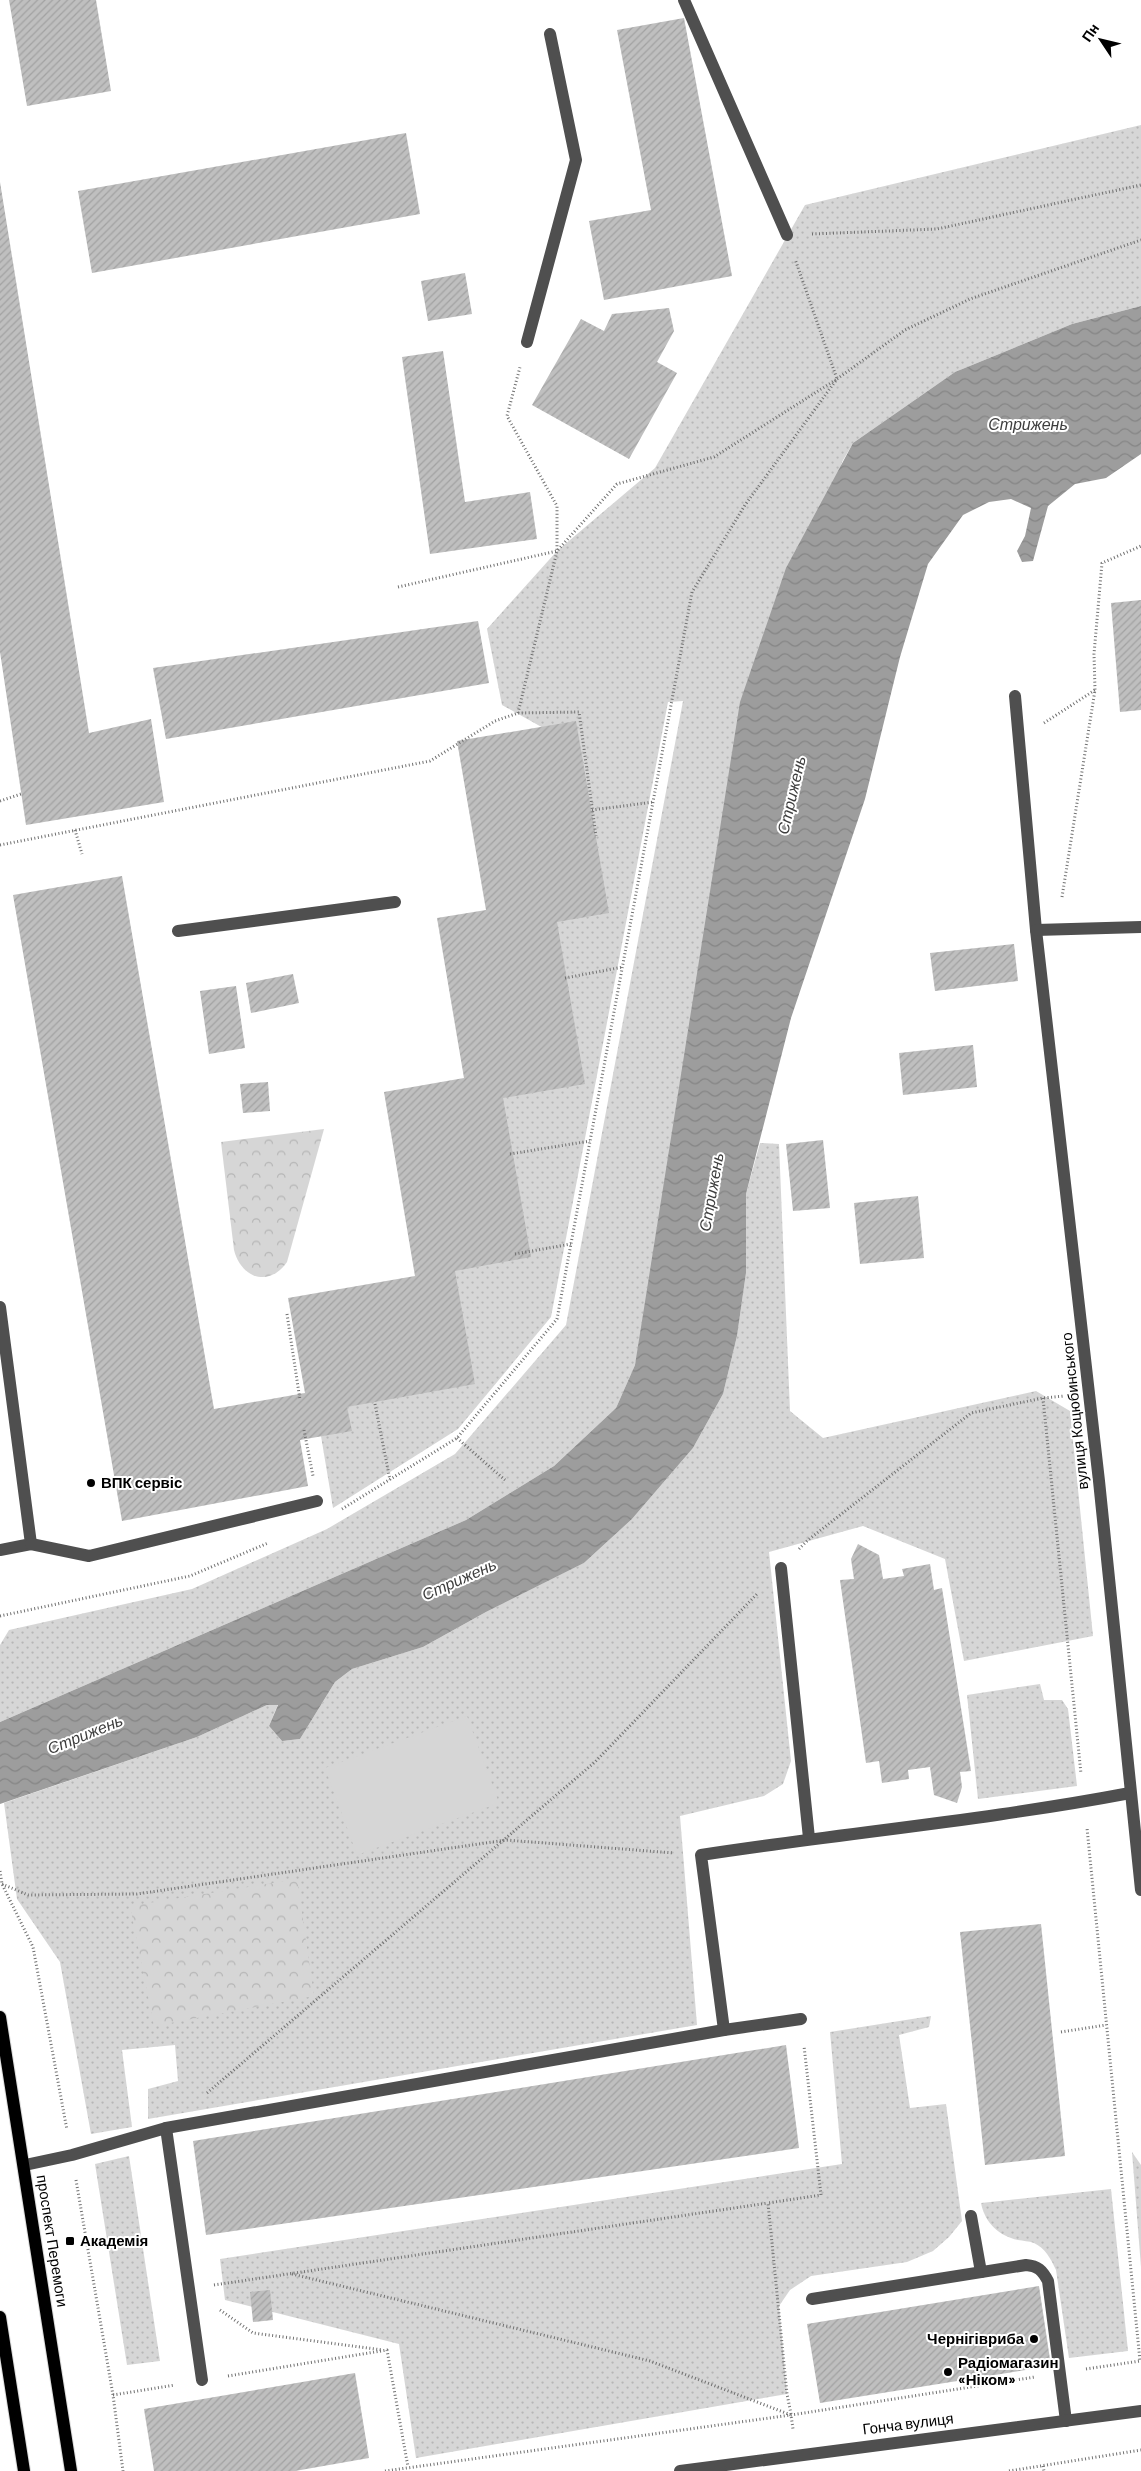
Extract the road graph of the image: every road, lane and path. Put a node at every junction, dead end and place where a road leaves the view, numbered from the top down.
1 (684, 0) edge
2 (550, 34) dead end
3 (1141, 185) edge
4 (786, 235) junction
5 (1141, 240) edge
6 (527, 342) joint
7 (837, 379) junction
8 (1141, 546) edge
9 (557, 552) junction
10 (398, 587) dead end
11 (1095, 690) junction
12 (1015, 696) dead end
13 (518, 713) junction
14 (1020, 739) junction
15 (21, 794) dead end
16 (0, 802) edge
17 (654, 802) junction
18 (592, 810) junction
19 (75, 830) junction
20 (596, 836) dead end
21 (0, 845) edge
22 (82, 854) dead end
23 (395, 902) dead end
24 (1141, 927) edge
25 (1057, 929) junction
26 (1036, 930) junction
27 (178, 931) dead end
28 (623, 967) junction
29 (565, 978) dead end
30 (590, 1141) junction
31 (510, 1154) dead end
32 (571, 1244) junction
33 (515, 1254) dead end
34 (0, 1307) edge
35 (287, 1314) dead end
36 (1089, 1394) junction
37 (1044, 1398) junction
38 (300, 1400) dead end
39 (375, 1404) dead end
40 (457, 1438) junction
41 (390, 1480) junction
42 (505, 1480) dead end
43 (317, 1501) dead end
44 (334, 1514) dead end
45 (277, 1539) dead end
46 (31, 1544) junction
47 (0, 1550) edge
48 (781, 1568) junction
49 (0, 1616) edge
50 (1130, 1794) junction
51 (1084, 1802) junction
52 (809, 1838) junction
53 (506, 1840) junction
54 (701, 1855) junction
55 (0, 1871) edge
56 (2, 1884) junction
57 (1141, 1890) edge
58 (0, 2017) edge
59 (801, 2019) joint
60 (1106, 2025) junction
61 (724, 2030) junction
62 (1061, 2032) dead end
63 (204, 2096) dead end
64 (166, 2128) junction
65 (72, 2155) junction
66 (24, 2165) junction
67 (768, 2203) junction
68 (971, 2216) dead end
69 (981, 2272) junction
70 (289, 2274) junction
71 (188, 2288) junction
72 (812, 2299) dead end
73 (0, 2317) edge
74 (387, 2350) junction
75 (1141, 2361) edge
76 (1061, 2373) junction
77 (202, 2380) junction
78 (113, 2395) junction
79 (1141, 2411) edge
80 (791, 2414) junction
81 (1066, 2420) junction
82 (1141, 2450) edge
83 (798, 2455) junction
84 (1043, 2466) junction
85 (408, 2467) junction
86 (24, 2471) edge
87 (70, 2471) edge
88 (123, 2471) edge
89 (385, 2471) edge
90 (680, 2471) edge
91 (1009, 2471) edge
92 (1044, 2471) edge

1 - 4 street
2 - 6 street
3 - 4 path
4 - 7 path
5 - 7 path
6 - 9 path
7 - 9 path
7 - 17 path
8 - 11 path
9 - 10 path
9 - 13 path
11 - 14 path
11 - 25 path
12 - 14 street, вулиця Коцюбинського
13 - 18 path
13 - 19 path
14 - 26 street, вулиця Коцюбинського
15 - 16 path
17 - 18 path
17 - 28 path
18 - 20 path
19 - 21 path
19 - 22 path
23 - 27 street
24 - 25 street
25 - 26 street
26 - 36 street, вулиця Коцюбинського
28 - 29 path
28 - 30 path
30 - 31 path
30 - 32 path
32 - 33 path
32 - 40 path
34 - 46 street
35 - 38 path
36 - 37 path
36 - 50 street, вулиця Коцюбинського
37 - 48 path
37 - 51 path
39 - 41 path
40 - 41 path
40 - 42 path
41 - 44 path
43 - 46 street
45 - 49 path
46 - 47 street
48 - 52 street
48 - 53 path
50 - 51 street
50 - 57 street, вулиця Коцюбинського
51 - 52 street
51 - 60 path
52 - 54 street
53 - 54 path
53 - 56 path
53 - 63 path
54 - 61 street
55 - 56 path
56 - 65 path
58 - 66 main road, проспект Перемоги
59 - 61 street
59 - 67 path
60 - 62 path
60 - 75 path
61 - 64 street
64 - 65 street
64 - 71 street
65 - 66 street
65 - 78 path
66 - 87 main road, проспект Перемоги
67 - 70 path
67 - 80 path
68 - 69 street
69 - 72 street
69 - 76 street
70 - 71 path
70 - 80 path
71 - 74 path
71 - 77 street
73 - 86 main road
74 - 77 path
74 - 85 path
75 - 76 path
76 - 80 path
76 - 81 street
77 - 78 path
78 - 88 path
79 - 81 street, Гонча вулиця
80 - 83 path
80 - 85 path
81 - 83 street, Гонча вулиця
82 - 84 path
83 - 90 street, Гонча вулиця
84 - 91 path
84 - 92 path
85 - 89 path

